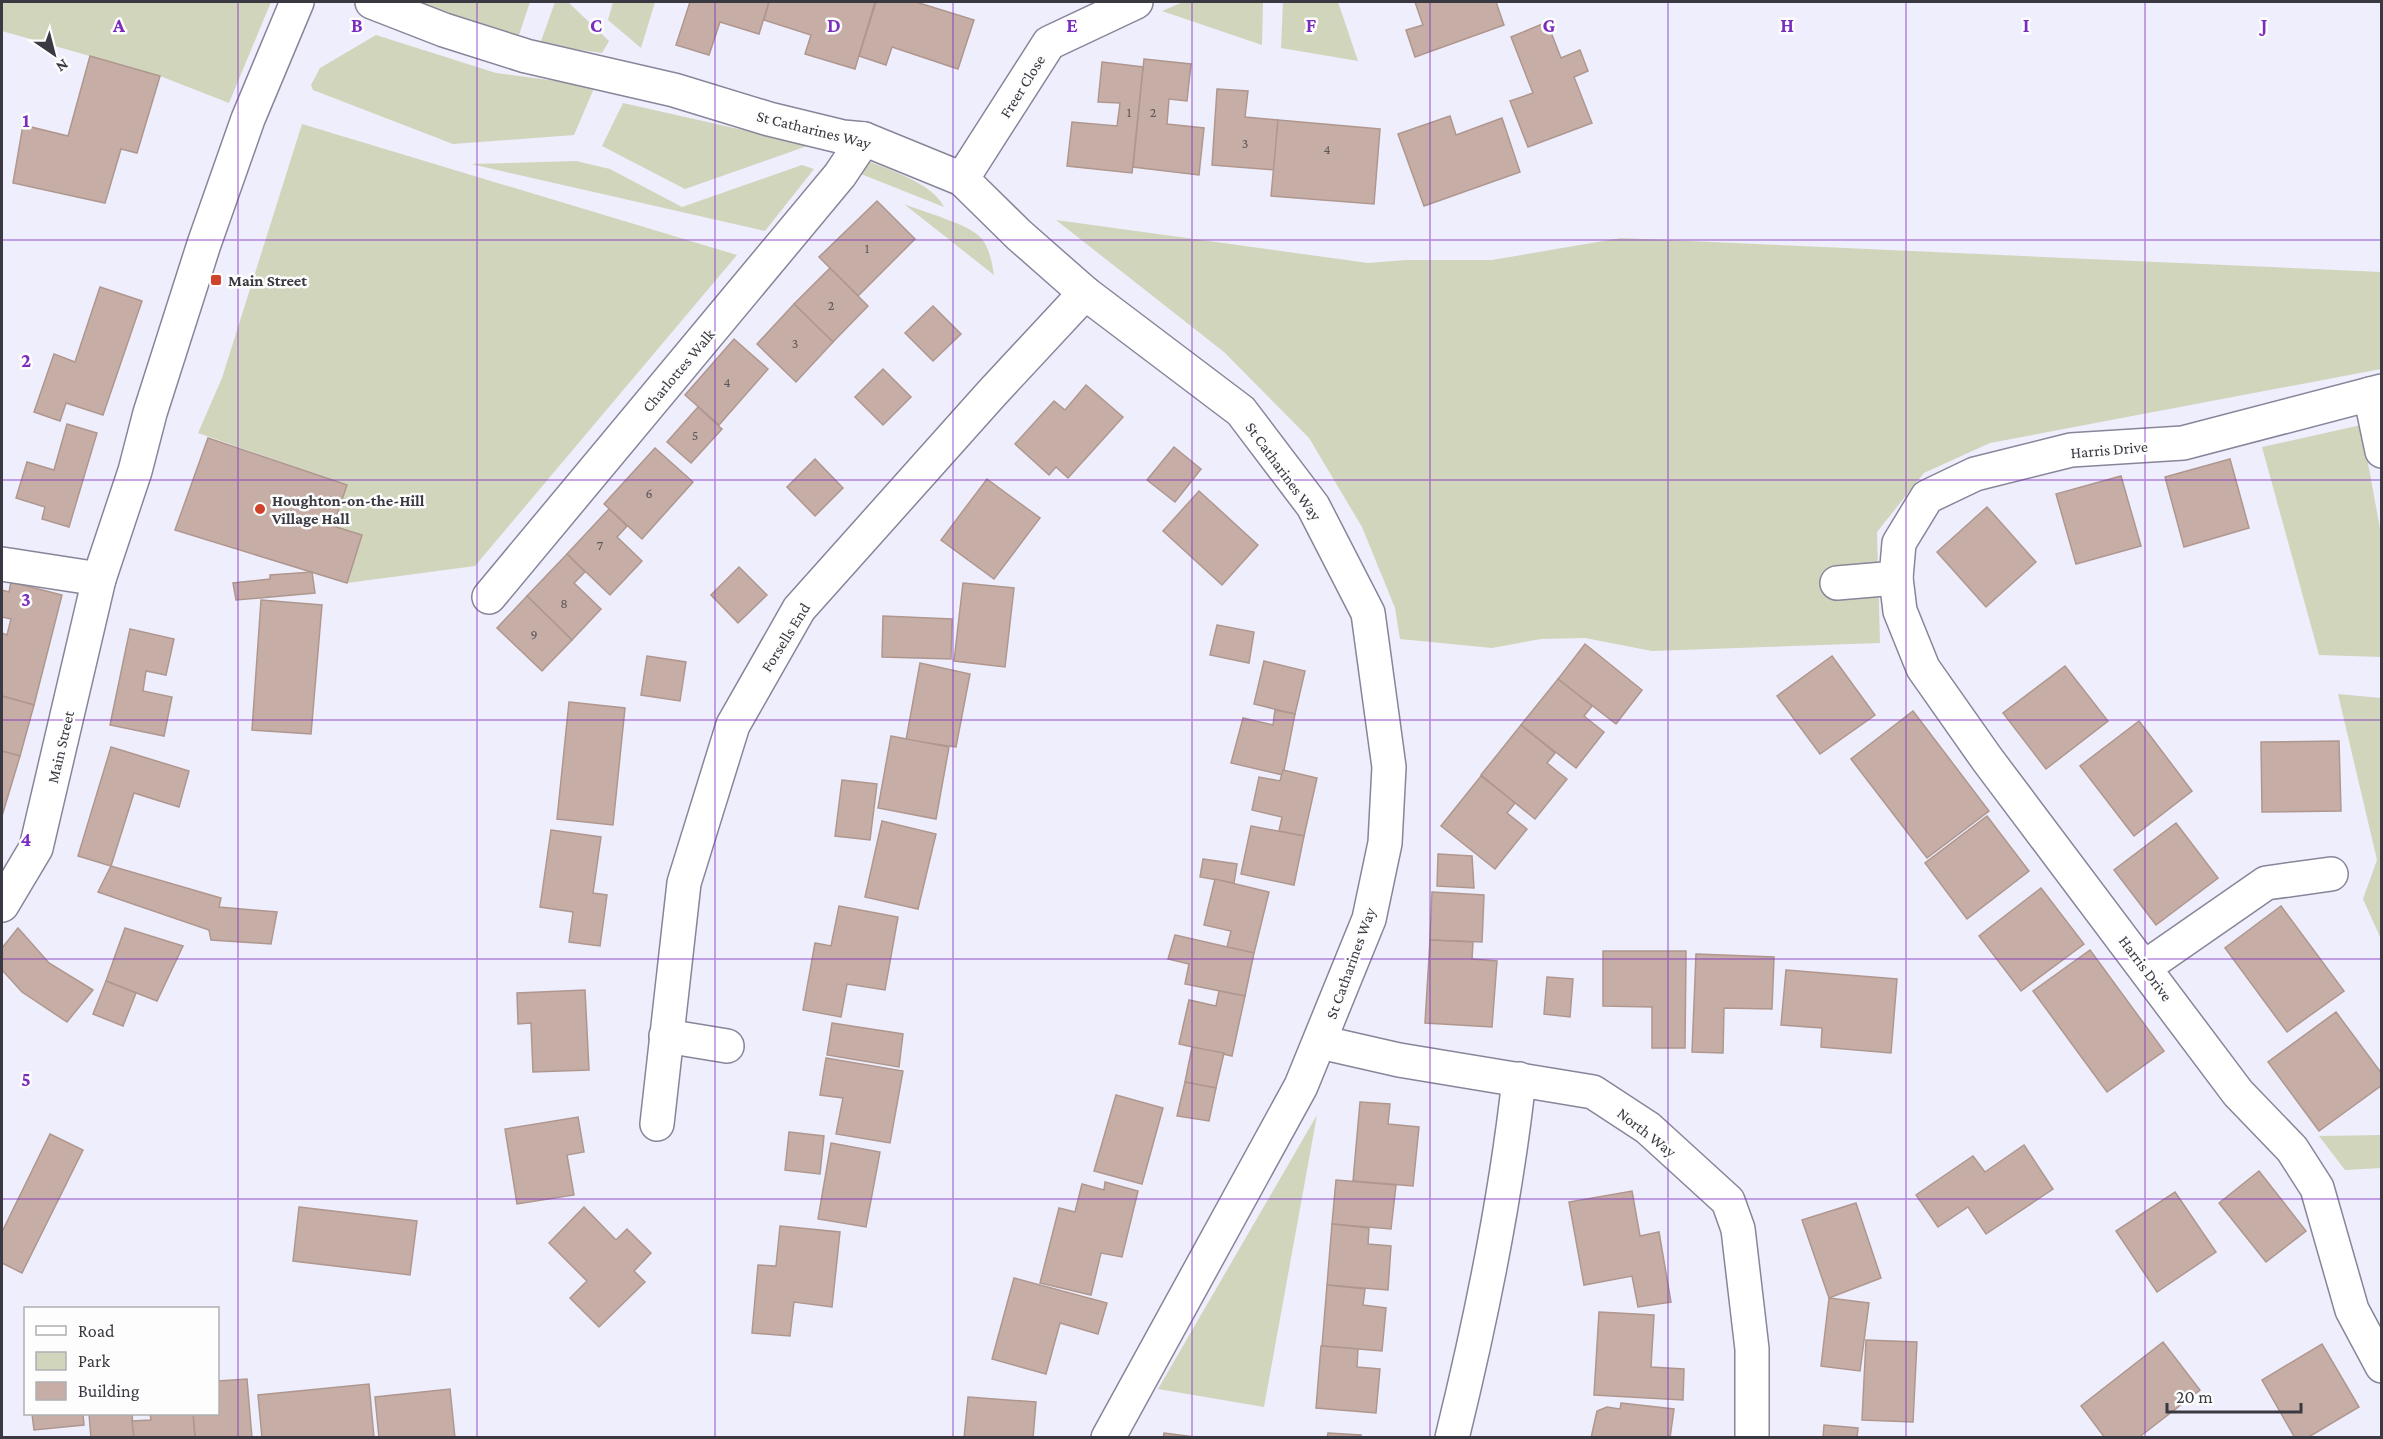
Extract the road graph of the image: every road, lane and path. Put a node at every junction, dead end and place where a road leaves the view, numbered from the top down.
1 (297, 2) edge
2 (372, 2) edge
3 (1136, 2) edge
4 (864, 139) junction
5 (962, 179) junction
6 (1085, 293) junction
7 (2376, 393) edge
8 (2382, 451) edge
9 (2, 564) edge
10 (1896, 578) junction
11 (99, 579) junction
12 (1837, 583) dead end
13 (489, 597) dead end
14 (2331, 874) dead end
15 (2, 905) edge
16 (2145, 967) junction
17 (666, 1036) junction
18 (1320, 1042) junction
19 (727, 1046) dead end
20 (1519, 1079) junction
21 (657, 1124) dead end
22 (2382, 1366) edge
23 (1108, 1437) edge
24 (1452, 1437) edge
25 (1752, 1437) edge

1 - 11 street, Main Street
2 - 4 street, St Catharines Way
3 - 5 street, Freer Close
4 - 5 street, St Catharines Way
4 - 13 street, Charlottes Walk
5 - 6 street, St Catharines Way
6 - 17 street, Forsells End
6 - 18 street, St Catharines Way
7 - 8 street
7 - 10 street, Harris Drive
9 - 11 street
10 - 12 street
10 - 16 street, Harris Drive
11 - 15 street, Main Street
14 - 16 street
16 - 22 street, Harris Drive
17 - 19 street
17 - 21 street, Forsells End
18 - 20 street, North Way
18 - 23 street, St Catharines Way
20 - 24 street
20 - 25 street, North Way

